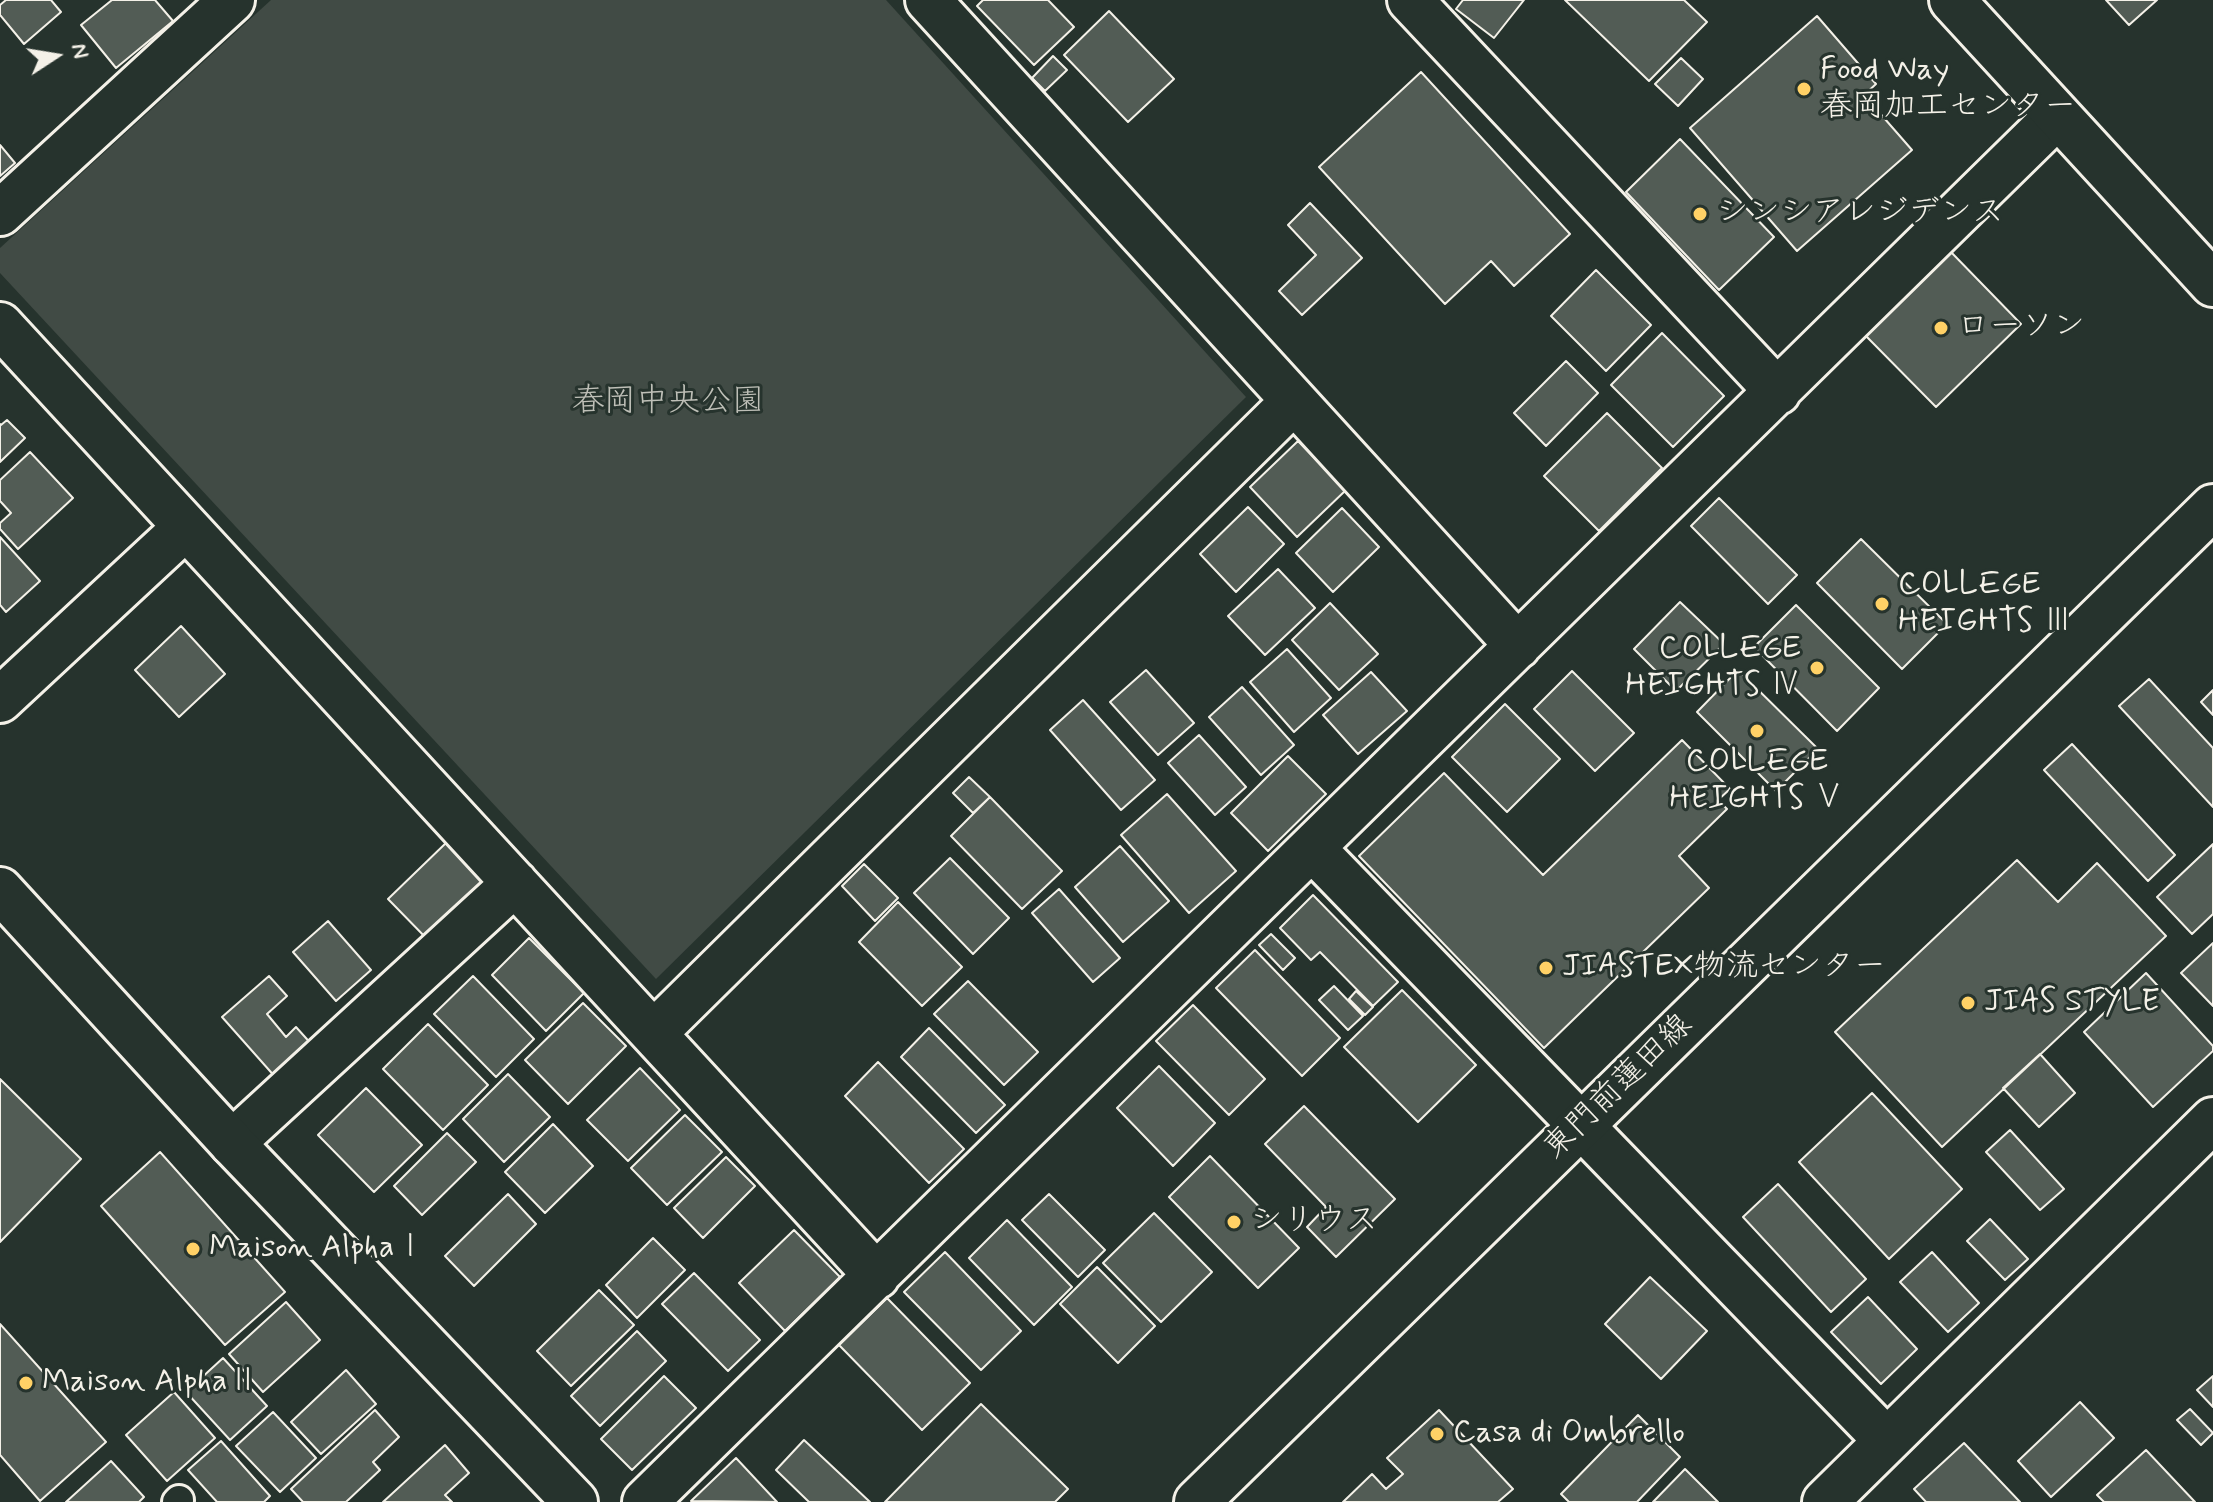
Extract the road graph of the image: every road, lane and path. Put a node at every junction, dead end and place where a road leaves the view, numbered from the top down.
1 (232, 0) edge
2 (928, 0) edge
3 (1410, 0) edge
4 (1952, 0) edge
5 (2057, 116) junction
6 (0, 213) edge
7 (2213, 284) edge
8 (0, 325) edge
9 (1778, 392) junction
10 (1294, 401) junction
11 (2213, 507) edge
12 (186, 527) junction
13 (1518, 646) junction
14 (0, 700) edge
15 (1312, 848) junction
16 (515, 883) junction
17 (0, 890) edge
18 (654, 1033) junction
19 (1580, 1126) junction
20 (2209, 1132) edge
21 (232, 1143) junction
22 (877, 1276) junction
23 (1887, 1441) junction
24 (575, 1502) edge
25 (645, 1502) edge
26 (1197, 1502) edge
27 (1825, 1502) edge

1 - 6 street
2 - 10 street
3 - 9 street
4 - 5 street
5 - 7 street
5 - 9 street
8 - 12 street
9 - 13 street
10 - 13 street
10 - 18 street
11 - 19 street, 東門前蓮田線
12 - 14 street
12 - 16 street
13 - 15 street
15 - 19 street
15 - 22 street
16 - 18 street
16 - 21 street
17 - 21 street
18 - 22 street
19 - 23 street
19 - 26 street, 東門前蓮田線
20 - 23 street
21 - 24 street
22 - 25 street
23 - 27 street

